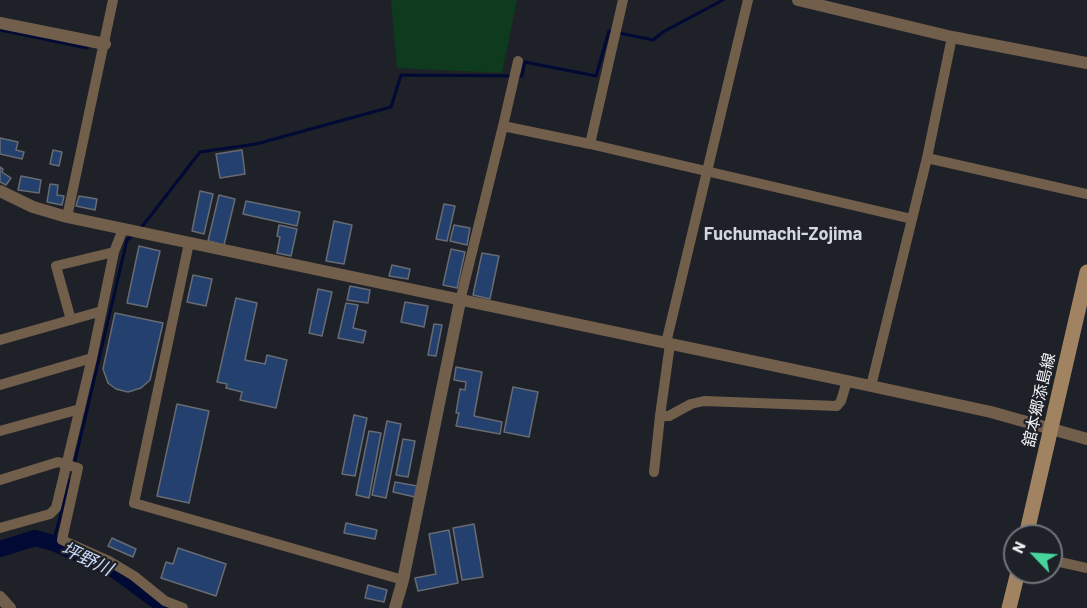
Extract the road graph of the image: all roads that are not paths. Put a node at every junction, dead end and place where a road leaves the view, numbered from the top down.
1 (113, 0) edge
2 (623, 0) edge
3 (748, 0) edge
4 (802, 0) edge
5 (0, 23) edge
6 (952, 37) junction
7 (105, 44) junction
8 (518, 62) dead end
9 (1087, 63) edge
10 (503, 126) junction
11 (590, 144) junction
12 (927, 158) junction
13 (708, 170) junction
14 (0, 191) edge
15 (1087, 195) edge
16 (67, 217) junction
17 (912, 219) junction
18 (123, 229) junction
19 (189, 243) junction
20 (114, 252) junction
21 (1087, 272) edge
22 (459, 301) junction
23 (102, 311) junction
24 (71, 320) junction
25 (0, 340) edge
26 (668, 343) junction
27 (92, 358) junction
28 (847, 381) junction
29 (0, 385) edge
30 (872, 386) junction
31 (80, 409) junction
32 (660, 416) junction
33 (1051, 429) junction
34 (0, 431) edge
35 (1087, 439) edge
36 (66, 464) junction
37 (654, 472) dead end
38 (0, 480) edge
39 (1029, 524) edge
40 (0, 528) edge
41 (1063, 563) edge
42 (1087, 568) edge
43 (403, 580) junction
44 (1015, 584) edge
45 (0, 597) edge
46 (10, 608) edge
47 (183, 608) edge
48 (395, 608) edge
49 (1009, 608) edge

1 - 7 street
2 - 11 street
3 - 13 street
4 - 6 street
5 - 7 street
6 - 9 street
6 - 12 street
7 - 16 street
8 - 10 street
10 - 11 street
10 - 22 street
11 - 13 street
12 - 15 street
12 - 17 street
13 - 17 street
13 - 26 street
14 - 16 street
16 - 18 street
17 - 30 street
18 - 19 street
18 - 20 street
19 - 22 street
19 - 43 street
20 - 23 street
20 - 24 street
21 - 33 main road, 舘本郷添島線
22 - 26 street
22 - 43 street
23 - 24 street
23 - 27 street
24 - 25 street
26 - 28 street
26 - 32 street
27 - 29 street
27 - 31 street
28 - 30 street
28 - 32 street
30 - 33 street
31 - 34 street
31 - 36 street
32 - 37 street
33 - 35 street
33 - 39 main road, 舘本郷添島線
36 - 38 street
36 - 40 street
36 - 47 street
41 - 42 street
43 - 48 street
44 - 49 main road
45 - 46 street

